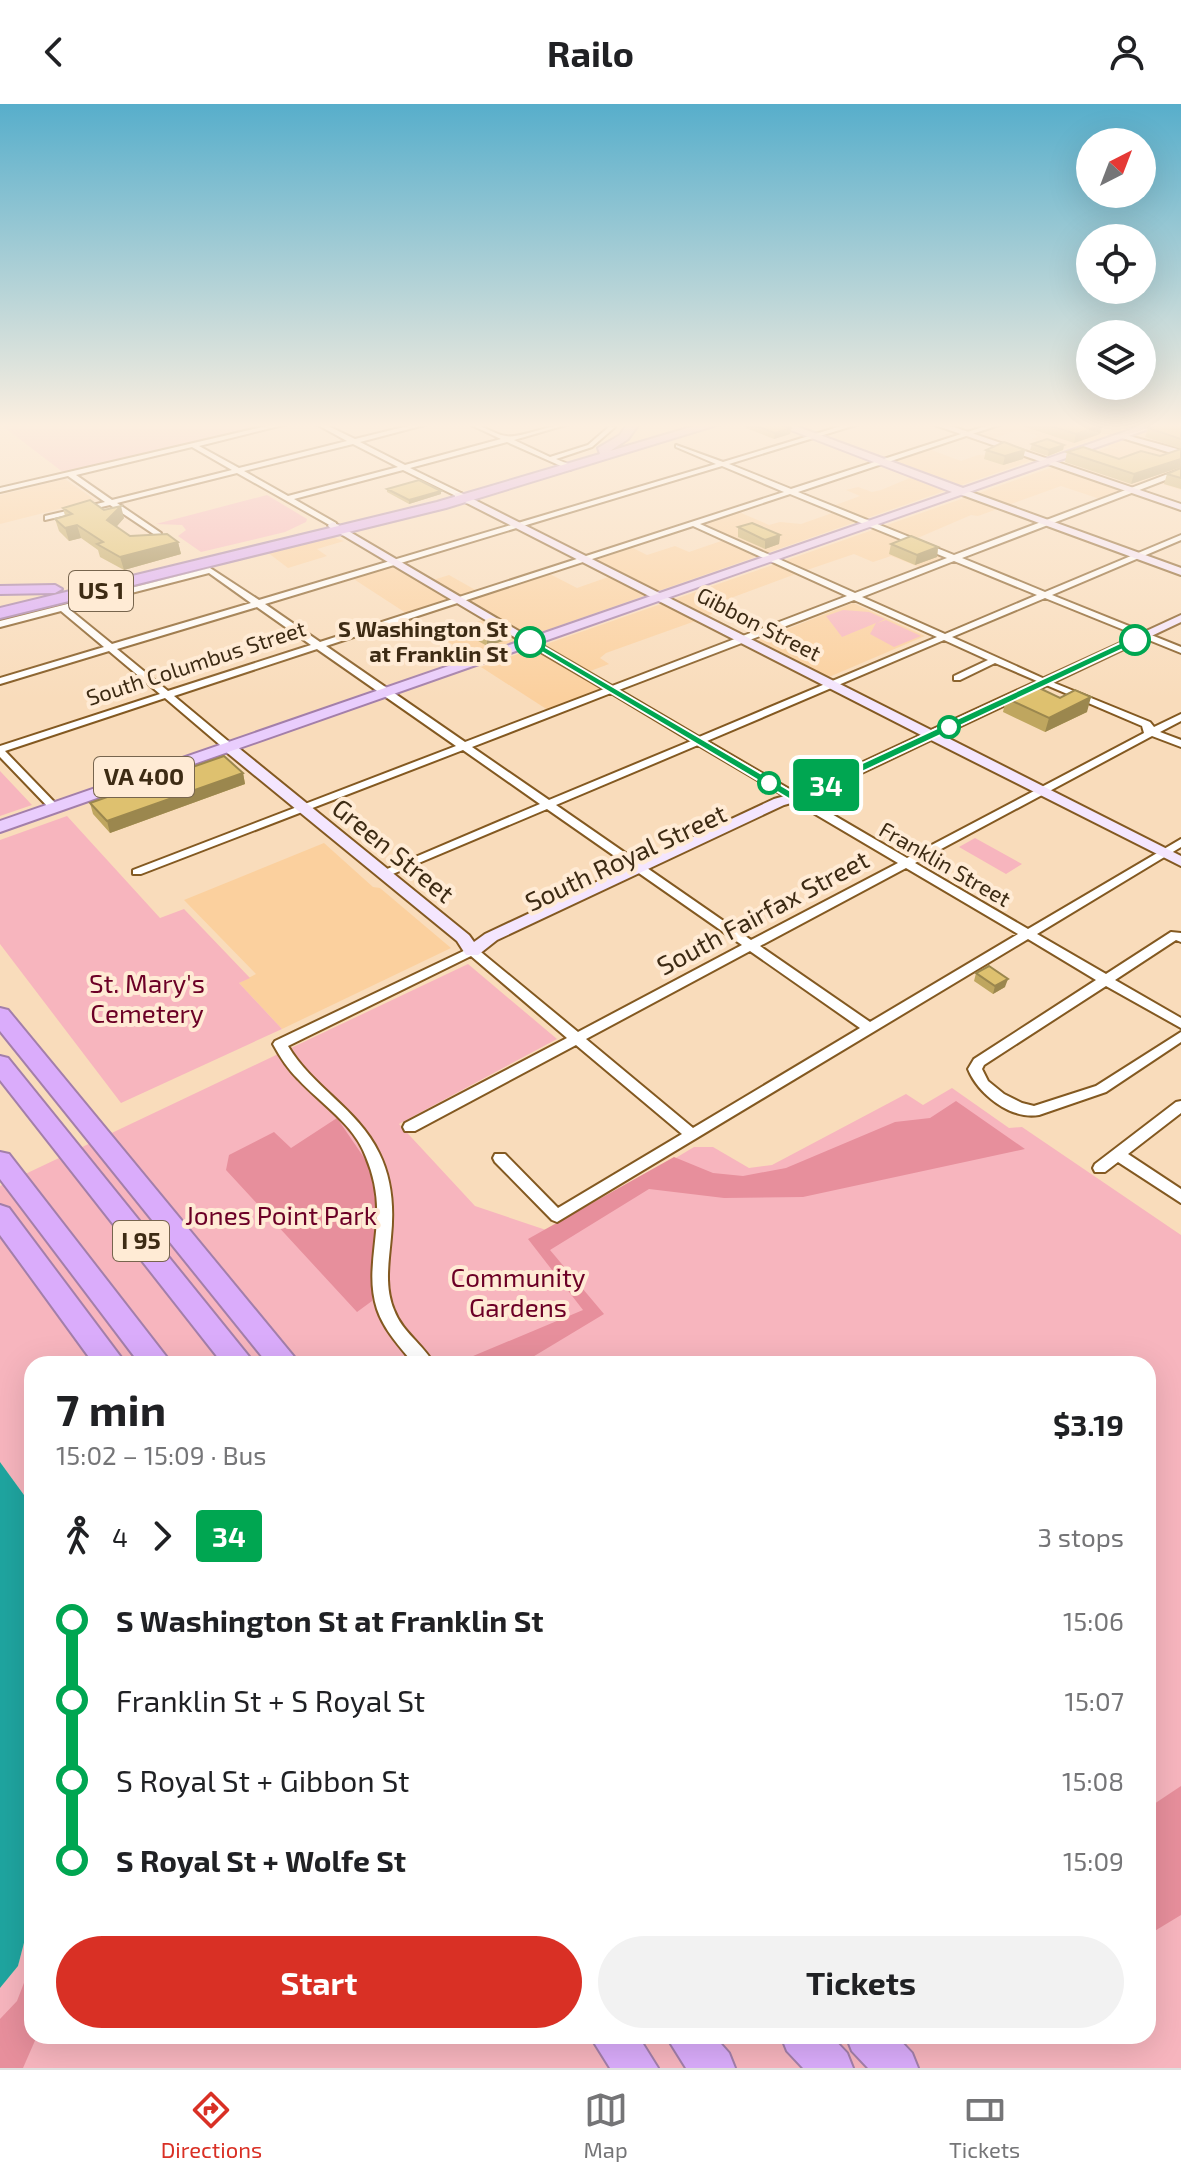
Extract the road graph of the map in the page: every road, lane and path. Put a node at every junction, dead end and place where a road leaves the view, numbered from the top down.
1 (57, 516) edge
2 (130, 516) edge
3 (316, 516) edge
4 (383, 516) edge
5 (498, 516) edge
6 (552, 516) edge
7 (715, 516) edge
8 (851, 516) edge
9 (889, 516) edge
10 (1027, 516) edge
11 (1066, 516) edge
12 (48, 518) dead end
13 (692, 523) junction
14 (868, 523) junction
15 (1047, 523) junction
16 (518, 526) junction
17 (336, 527) junction
18 (158, 535) edge
19 (1181, 537) edge
20 (1136, 556) junction
21 (769, 558) junction
22 (955, 558) junction
23 (582, 559) junction
24 (393, 563) junction
25 (1181, 572) edge
26 (112, 580) junction
27 (0, 590) edge
28 (1044, 594) junction
29 (853, 596) junction
30 (658, 597) junction
31 (456, 599) junction
32 (258, 604) junction
33 (0, 605) edge
34 (62, 607) junction
35 (0, 613) edge
36 (1181, 618) edge
37 (0, 624) edge
38 (1145, 635) junction
39 (942, 636) junction
40 (741, 640) junction
41 (530, 642) junction
42 (317, 645) junction
43 (111, 648) junction
44 (1181, 650) edge
45 (995, 660) junction
46 (957, 678) dead end
47 (0, 681) edge
48 (1044, 682) junction
49 (829, 684) junction
50 (611, 690) junction
51 (165, 693) junction
52 (386, 693) junction
53 (1181, 717) edge
54 (1153, 732) junction
55 (930, 736) junction
56 (696, 740) junction
57 (1181, 744) edge
58 (461, 747) junction
59 (230, 748) junction
60 (0, 750) edge
61 (1041, 791) junction
62 (796, 799) junction
63 (545, 806) junction
64 (55, 808) junction
65 (302, 809) junction
66 (0, 827) edge
67 (1181, 842) edge
68 (1163, 853) junction
69 (1181, 862) edge
70 (905, 863) junction
71 (643, 871) junction
72 (137, 872) dead end
73 (384, 874) junction
74 (1026, 934) junction
75 (1181, 938) edge
76 (750, 946) junction
77 (472, 951) junction
78 (1104, 980) junction
79 (0, 1015) edge
80 (1181, 1024) edge
81 (869, 1028) junction
82 (1181, 1036) edge
83 (577, 1039) junction
84 (0, 1064) edge
85 (1181, 1106) edge
86 (410, 1127) dead end
87 (692, 1135) junction
88 (1117, 1154) junction
89 (500, 1158) dead end
90 (0, 1161) edge
91 (1100, 1168) dead end
92 (1181, 1197) edge
93 (0, 1215) edge
94 (105, 1356) edge
95 (151, 1356) edge
96 (234, 1356) edge
97 (278, 1356) edge
98 (417, 1356) edge
99 (618, 2044) edge
100 (694, 2044) edge
101 (810, 2044) edge
102 (874, 2044) edge
103 (637, 2068) edge
104 (714, 2068) edge
105 (832, 2068) edge
106 (897, 2068) edge

1 - 12 street
2 - 18 street
3 - 17 street, Franklin Street
4 - 17 highway, US 1
5 - 16 main road, Gibbon Street
6 - 16 street
7 - 13 street, South Columbus Street
8 - 14 street
9 - 14 main road, VA 400
10 - 15 main road
11 - 15 street
13 - 21 street
13 - 23 street, South Columbus Street
14 - 21 main road, VA 400
14 - 22 street
15 - 20 main road
15 - 22 street
16 - 23 main road, Gibbon Street
16 - 24 street
17 - 24 main road, Franklin Street
17 - 26 highway, US 1
17 - 35 highway, US 1
19 - 20 street
20 - 25 main road
20 - 28 street
21 - 29 street
21 - 30 main road, VA 400
22 - 28 street
22 - 29 street
23 - 30 main road, Gibbon Street
23 - 31 street, South Columbus Street
24 - 31 main road, Franklin Street
24 - 32 street
26 - 27 highway
26 - 33 highway, US 1
28 - 38 street
28 - 39 street
29 - 39 street
29 - 40 street
30 - 40 main road, Gibbon Street
30 - 41 main road, VA 400
31 - 41 main road, Franklin Street
31 - 42 street, South Columbus Street
32 - 34 street
32 - 42 street
32 - 43 street
34 - 37 street
34 - 43 street, Green Street
36 - 38 main road, South Royal Street
38 - 44 street
38 - 48 main road, South Royal Street
39 - 45 street
39 - 49 street
40 - 49 main road, Gibbon Street
40 - 50 street
41 - 50 street, Franklin Street
41 - 52 main road, VA 400
42 - 51 street, South Columbus Street
42 - 52 street
43 - 47 street
43 - 51 street, Green Street
45 - 46 street
45 - 48 street
48 - 54 street
48 - 55 main road, South Royal Street
49 - 55 main road, Gibbon Street
49 - 56 street
50 - 56 street, Franklin Street
50 - 58 street
51 - 59 street, Green Street
51 - 60 street, South Columbus Street
52 - 58 street
52 - 59 main road, VA 400
53 - 54 street, South Fairfax Street
54 - 57 street
54 - 61 street, South Fairfax Street
55 - 61 main road, Gibbon Street
55 - 62 main road, South Royal Street
56 - 62 street, Franklin Street
56 - 63 street
58 - 63 street
58 - 65 street
59 - 64 main road, VA 400
59 - 65 main road, Green Street
60 - 64 street
61 - 68 main road, Gibbon Street
61 - 70 street, South Fairfax Street
62 - 70 street, Franklin Street
62 - 71 main road, South Royal Street
63 - 71 street
63 - 73 street
64 - 66 main road, VA 400
65 - 72 street
65 - 73 main road, Green Street
67 - 68 street
68 - 69 main road, Gibbon Street
68 - 74 street
70 - 74 street, Franklin Street
70 - 76 street, South Fairfax Street
71 - 76 street
71 - 77 main road, South Royal Street
73 - 77 main road, Green Street
74 - 78 street, Franklin Street
74 - 81 street
75 - 78 street
76 - 81 street
76 - 83 street, South Fairfax Street
77 - 83 street, Green Street
77 - 98 street, South Royal Street
78 - 80 street, Franklin Street
78 - 82 street
79 - 97 highway, I 95
81 - 87 street
83 - 86 street, South Fairfax Street
83 - 87 street, Green Street
84 - 96 highway, I 95
85 - 88 street
87 - 89 street
88 - 91 street
88 - 92 street
90 - 95 highway, I 95
93 - 94 highway
99 - 103 highway
100 - 104 highway
101 - 105 highway
102 - 106 highway

